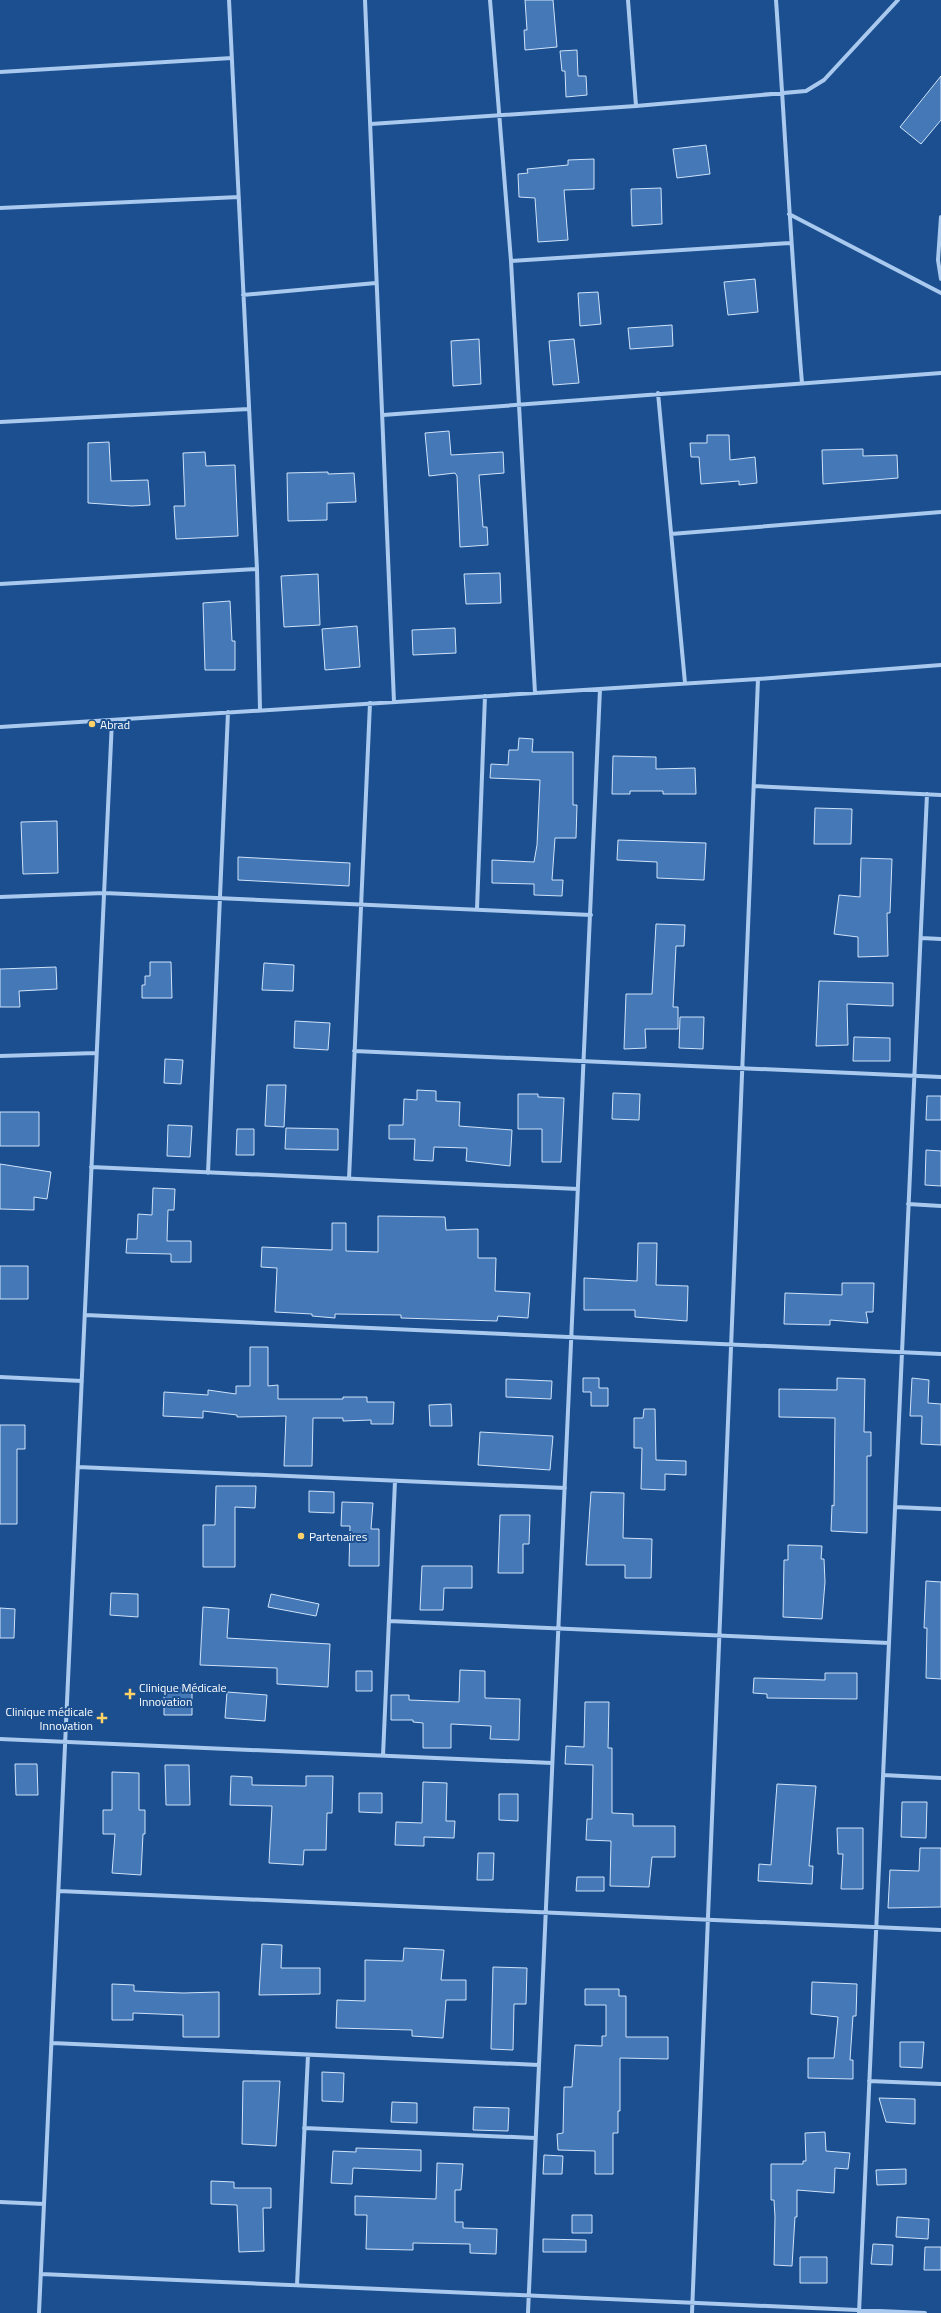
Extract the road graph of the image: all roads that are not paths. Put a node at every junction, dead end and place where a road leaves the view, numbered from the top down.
1 (229, 0) edge
2 (365, 0) edge
3 (490, 0) edge
4 (628, 0) edge
5 (776, 0) edge
6 (898, 0) edge
7 (232, 58) junction
8 (0, 72) edge
9 (783, 94) junction
10 (636, 106) junction
11 (500, 115) junction
12 (371, 124) junction
13 (239, 197) junction
14 (0, 208) edge
15 (789, 214) junction
16 (941, 217) edge
17 (790, 243) junction
18 (511, 261) junction
19 (941, 279) edge
20 (376, 283) junction
21 (941, 293) edge
22 (243, 295) junction
23 (941, 373) edge
24 (802, 383) junction
25 (658, 393) junction
26 (517, 404) junction
27 (248, 410) junction
28 (383, 415) junction
29 (0, 422) edge
30 (941, 512) edge
31 (671, 534) junction
32 (256, 569) junction
33 (0, 584) edge
34 (941, 665) edge
35 (758, 679) junction
36 (684, 683) junction
37 (600, 689) junction
38 (535, 693) junction
39 (486, 696) junction
40 (394, 702) junction
41 (370, 703) junction
42 (260, 710) junction
43 (228, 712) junction
44 (112, 720) junction
45 (0, 727) edge
46 (754, 786) junction
47 (927, 794) junction
48 (941, 795) edge
49 (104, 893) junction
50 (0, 897) edge
51 (220, 898) junction
52 (361, 904) junction
53 (477, 909) junction
54 (590, 914) junction
55 (921, 938) junction
56 (941, 939) edge
57 (354, 1051) junction
58 (96, 1053) junction
59 (0, 1056) edge
60 (584, 1061) junction
61 (742, 1068) junction
62 (914, 1076) junction
63 (941, 1077) edge
64 (91, 1167) junction
65 (208, 1172) junction
66 (349, 1179) junction
67 (578, 1189) junction
68 (908, 1204) junction
69 (941, 1206) edge
70 (85, 1315) junction
71 (572, 1337) junction
72 (731, 1344) junction
73 (902, 1352) junction
74 (941, 1354) edge
75 (0, 1377) edge
76 (82, 1381) junction
77 (78, 1467) junction
78 (395, 1481) junction
79 (564, 1488) junction
80 (895, 1507) junction
81 (941, 1509) edge
82 (389, 1621) junction
83 (558, 1628) junction
84 (719, 1635) junction
85 (889, 1643) junction
86 (0, 1739) edge
87 (65, 1742) junction
88 (383, 1756) junction
89 (552, 1764) junction
90 (883, 1775) junction
91 (941, 1778) edge
92 (59, 1891) junction
93 (546, 1913) junction
94 (708, 1920) junction
95 (876, 1927) junction
96 (941, 1930) edge
97 (52, 2043) junction
98 (308, 2055) junction
99 (538, 2065) junction
100 (869, 2081) junction
101 (941, 2084) edge
102 (304, 2128) junction
103 (535, 2138) junction
104 (0, 2202) edge
105 (44, 2204) junction
106 (41, 2274) junction
107 (297, 2285) junction
108 (528, 2295) junction
109 (692, 2303) junction
110 (859, 2312) edge
111 (39, 2313) edge
112 (528, 2313) edge
113 (692, 2313) edge
114 (925, 2313) edge

1 - 7 street
2 - 12 street
3 - 11 street
4 - 10 street
5 - 9 street
6 - 9 street
7 - 8 street
7 - 13 street
9 - 10 street
9 - 15 street
10 - 11 street
11 - 12 street
11 - 18 street
12 - 20 street
13 - 14 street
13 - 22 street
15 - 17 street
15 - 21 street
16 - 19 street
17 - 18 street
17 - 24 street
18 - 26 street
20 - 22 street
20 - 28 street
22 - 27 street
23 - 24 street
24 - 25 street
25 - 26 street
25 - 31 street
26 - 28 street
26 - 38 street
27 - 29 street
27 - 32 street
28 - 40 street
30 - 31 street
31 - 36 street
32 - 33 street
32 - 42 street
34 - 35 street
35 - 36 street
35 - 46 street
36 - 37 street
37 - 38 street
37 - 54 street
38 - 39 street
39 - 40 street
39 - 53 street
40 - 41 street
41 - 42 street
41 - 52 street
42 - 43 street
43 - 44 street
43 - 51 street
44 - 45 street
44 - 49 street
46 - 47 street
46 - 61 street
47 - 48 street
47 - 55 street
49 - 50 street
49 - 51 street
49 - 58 street
51 - 52 street
51 - 65 street
52 - 53 street
52 - 57 street
53 - 54 street
54 - 60 street
55 - 56 street
55 - 62 street
57 - 60 street
57 - 66 street
58 - 59 street
58 - 64 street
60 - 61 street
60 - 67 street
61 - 62 street
61 - 72 street
62 - 63 street
62 - 68 street
64 - 65 street
64 - 70 street
65 - 66 street
66 - 67 street
67 - 71 street
68 - 69 street
68 - 73 street
70 - 71 street
70 - 76 street
71 - 72 street
71 - 79 street
72 - 73 street
72 - 84 street
73 - 74 street
73 - 80 street
75 - 76 street
76 - 77 street
77 - 78 street
77 - 87 street
78 - 79 street
78 - 82 street
79 - 83 street
80 - 81 street
80 - 85 street
82 - 83 street
82 - 88 street
83 - 84 street
83 - 89 street
84 - 85 street
84 - 94 street
85 - 90 street
86 - 87 street
87 - 88 street
87 - 92 street
88 - 89 street
89 - 93 street
90 - 91 street
90 - 95 street
92 - 93 street
92 - 97 street
93 - 94 street
93 - 99 street
94 - 95 street
94 - 109 street
95 - 96 street
95 - 100 street
97 - 98 street
97 - 105 street
98 - 99 street
98 - 102 street
99 - 103 street
100 - 101 street
100 - 110 street
102 - 103 street
102 - 107 street
103 - 108 street
104 - 105 street
105 - 106 street
106 - 107 street
106 - 111 street
107 - 108 street
108 - 109 street
108 - 112 street
109 - 110 street
109 - 113 street
110 - 114 street

